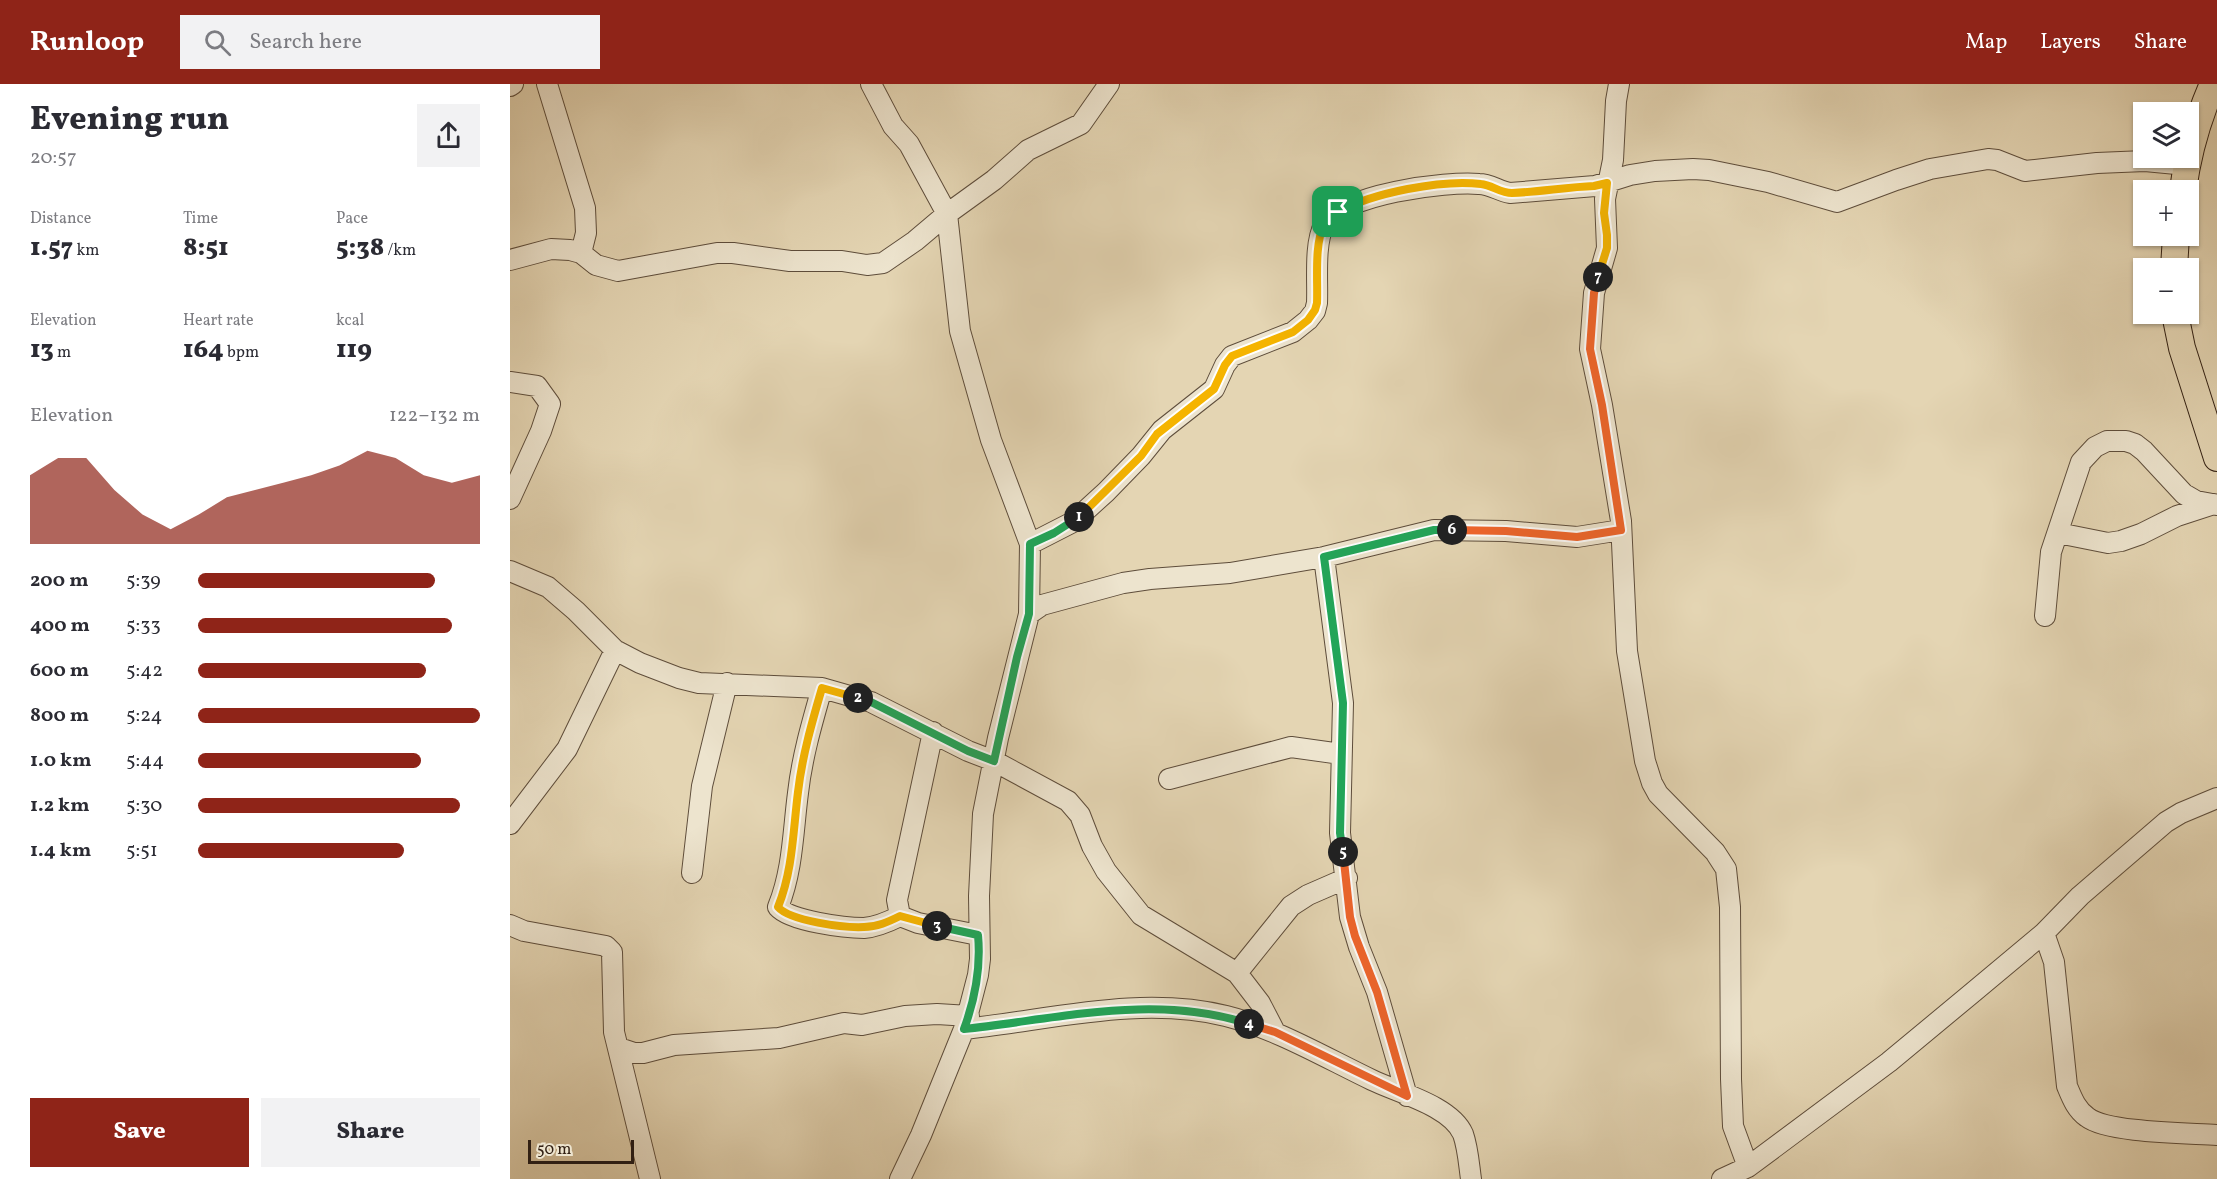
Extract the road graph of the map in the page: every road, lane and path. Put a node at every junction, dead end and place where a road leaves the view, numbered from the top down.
1 (548, 84) edge
2 (871, 84) edge
3 (1109, 84) edge
4 (1619, 84) edge
5 (2213, 84) edge
6 (2199, 119) edge
7 (2133, 162) edge
8 (1607, 183) junction
9 (947, 214) junction
10 (581, 253) junction
11 (510, 260) edge
12 (2177, 324) edge
13 (510, 382) edge
14 (2217, 458) edge
15 (514, 478) edge
16 (510, 499) edge
17 (2215, 504) edge
18 (1621, 530) junction
19 (2058, 533) junction
20 (1030, 544) junction
21 (1324, 557) junction
22 (510, 571) edge
23 (1029, 614) junction
24 (2045, 616) dead end
25 (615, 650) junction
26 (727, 683) junction
27 (822, 688) junction
28 (933, 732) junction
29 (1341, 754) junction
30 (994, 761) junction
31 (1169, 779) dead end
32 (2217, 798) edge
33 (510, 824) edge
34 (693, 873) dead end
35 (1347, 878) junction
36 (900, 916) junction
37 (510, 925) edge
38 (2044, 933) junction
39 (978, 935) junction
40 (1237, 973) junction
41 (966, 1023) junction
42 (1275, 1032) junction
43 (619, 1048) junction
44 (1407, 1096) junction
45 (2217, 1136) edge
46 (1748, 1167) junction
47 (650, 1179) edge
48 (900, 1179) edge
49 (1472, 1179) edge
50 (1722, 1179) edge

1 - 10 street
2 - 9 street
3 - 9 street
4 - 8 street
5 - 6 main road
7 - 8 street
8 - 18 street
8 - 20 street
9 - 10 street
9 - 20 street
10 - 11 street
12 - 14 main road
13 - 15 street
15 - 16 street
17 - 19 street
17 - 19 street
18 - 21 street
18 - 46 street
19 - 24 street
20 - 23 street
21 - 23 street
21 - 29 street
22 - 25 street
23 - 30 street
25 - 26 street
25 - 33 street
26 - 27 street
26 - 34 street
27 - 28 street
27 - 36 street
28 - 30 street
28 - 36 street
29 - 31 street
29 - 35 street
30 - 39 street
30 - 40 street
32 - 38 street
35 - 40 street
35 - 44 street
36 - 39 street
37 - 43 street
38 - 45 street
38 - 46 street
39 - 41 street
40 - 42 street
41 - 42 street
41 - 43 street
41 - 48 street
42 - 44 street
43 - 47 street
44 - 49 street
46 - 50 street

